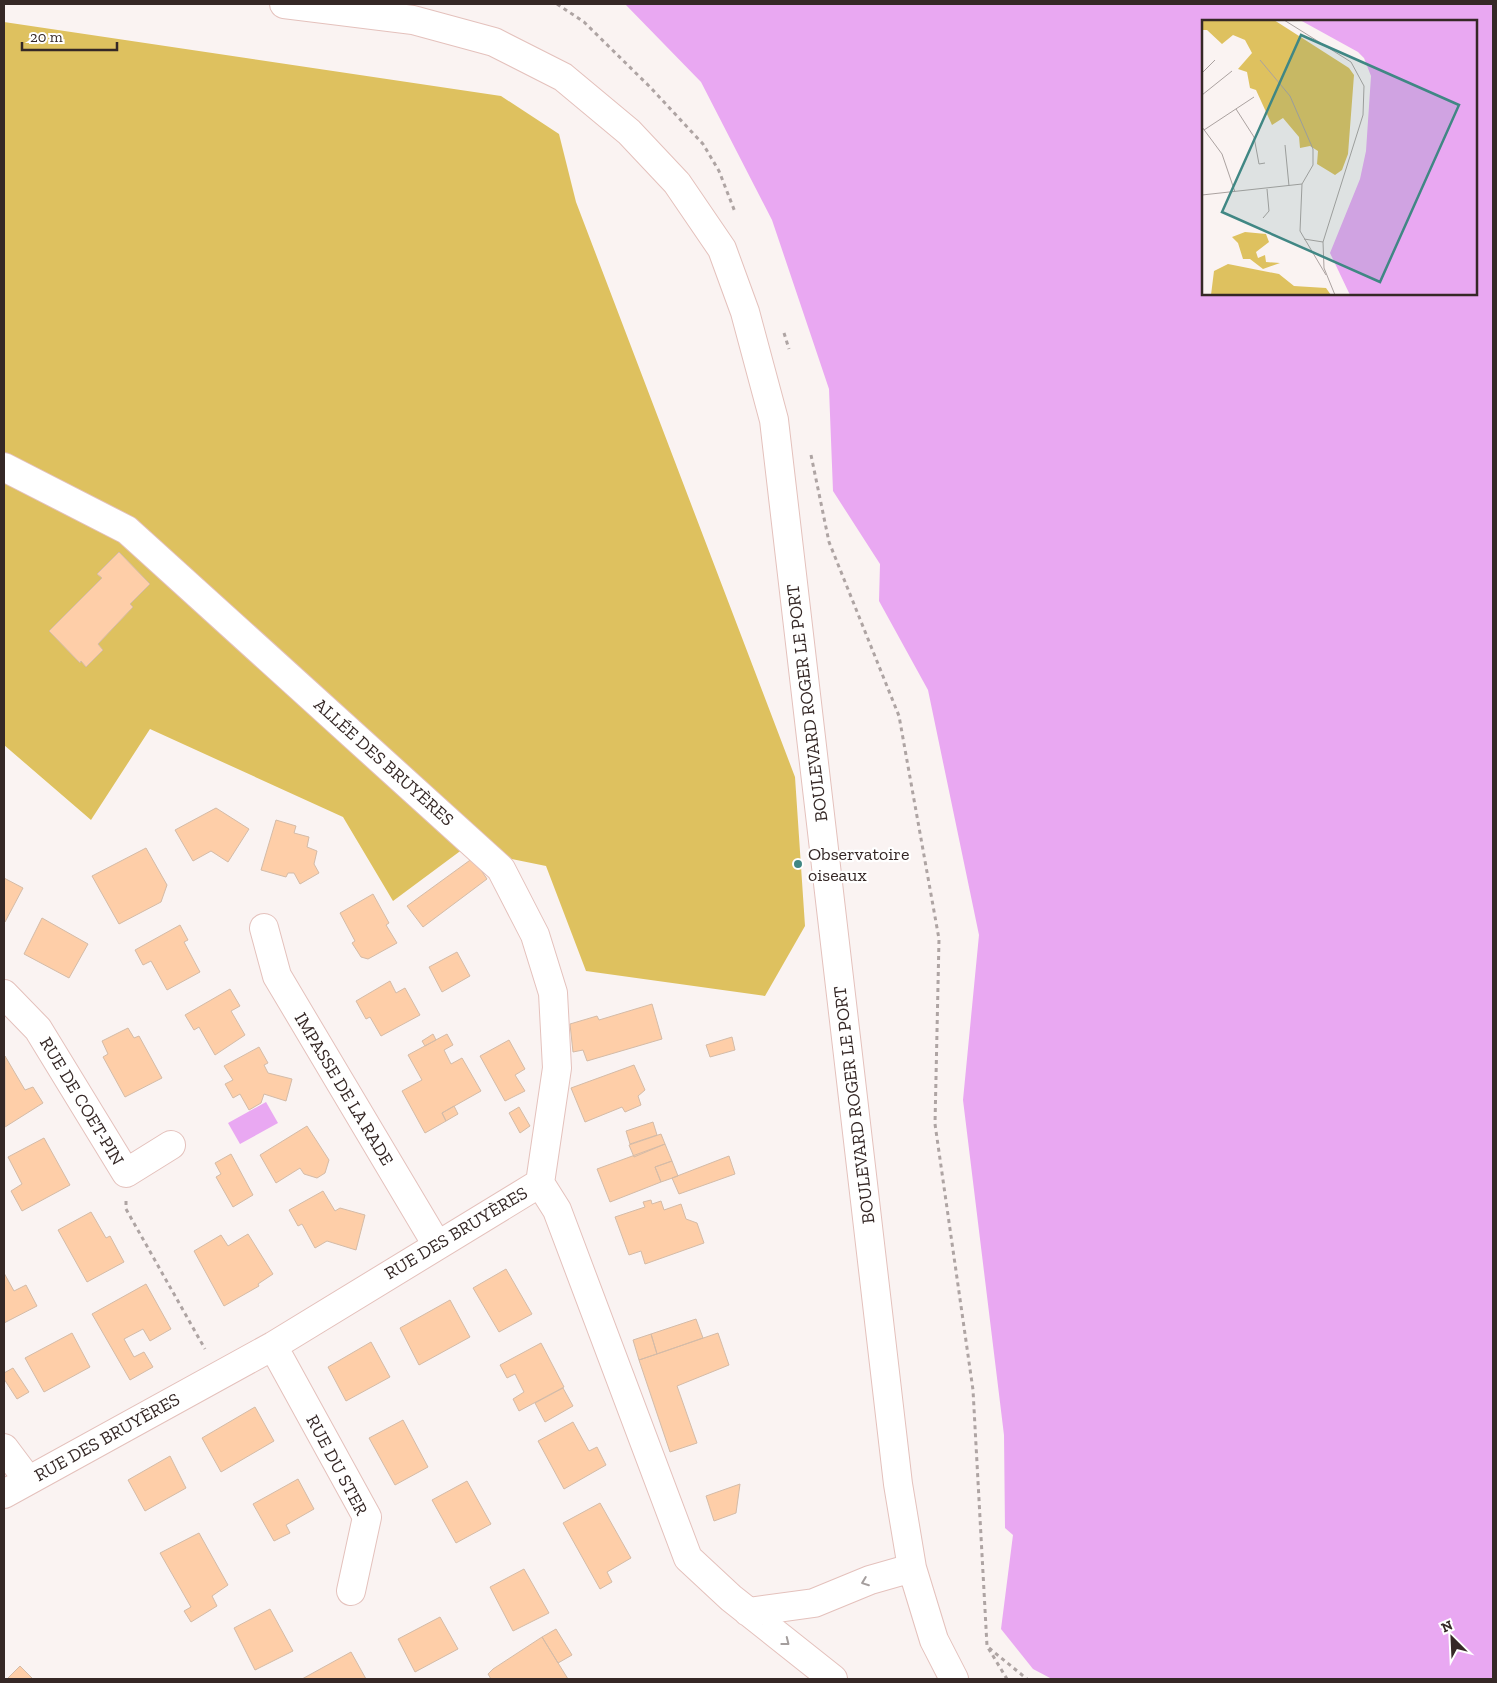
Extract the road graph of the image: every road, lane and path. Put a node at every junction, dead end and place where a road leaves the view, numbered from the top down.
1 (284, 4) edge
2 (557, 4) edge
3 (737, 216) dead end
4 (783, 331) dead end
5 (791, 359) dead end
6 (809, 446) dead end
7 (4, 467) edge
8 (264, 928) dead end
9 (4, 994) edge
10 (171, 1145) dead end
11 (126, 1173) junction
12 (540, 1183) junction
13 (437, 1244) junction
14 (273, 1346) junction
15 (227, 1371) junction
16 (4, 1448) edge
17 (28, 1480) junction
18 (4, 1494) edge
19 (912, 1568) junction
20 (351, 1591) dead end
21 (748, 1612) junction
22 (986, 1646) junction
23 (833, 1679) edge
24 (954, 1679) edge
25 (1007, 1679) edge
26 (1027, 1679) edge

1 - 19 street, BOULEVARD ROGER LE PORT
2 - 3 path
4 - 5 path
6 - 22 path
7 - 12 street, ALLÉE DES BRUYÈRES
8 - 13 street, IMPASSE DE LA RADE
9 - 11 street, RUE DE COET-PIN
10 - 11 street
11 - 15 path, RUE DE COET-PIN
12 - 13 street, RUE DES BRUYÈRES
12 - 21 street, RUE DES BRUYÈRES
13 - 14 street, RUE DES BRUYÈRES
14 - 15 street, RUE DES BRUYÈRES
14 - 20 street, RUE DU STER
15 - 17 street, RUE DES BRUYÈRES
16 - 17 street
17 - 18 street, RUE DES BRUYÈRES
19 -> 21 street
19 - 24 street, BOULEVARD ROGER LE PORT
21 -> 23 street, RUE DES BRUYÈRES
22 - 25 path
22 - 26 path

